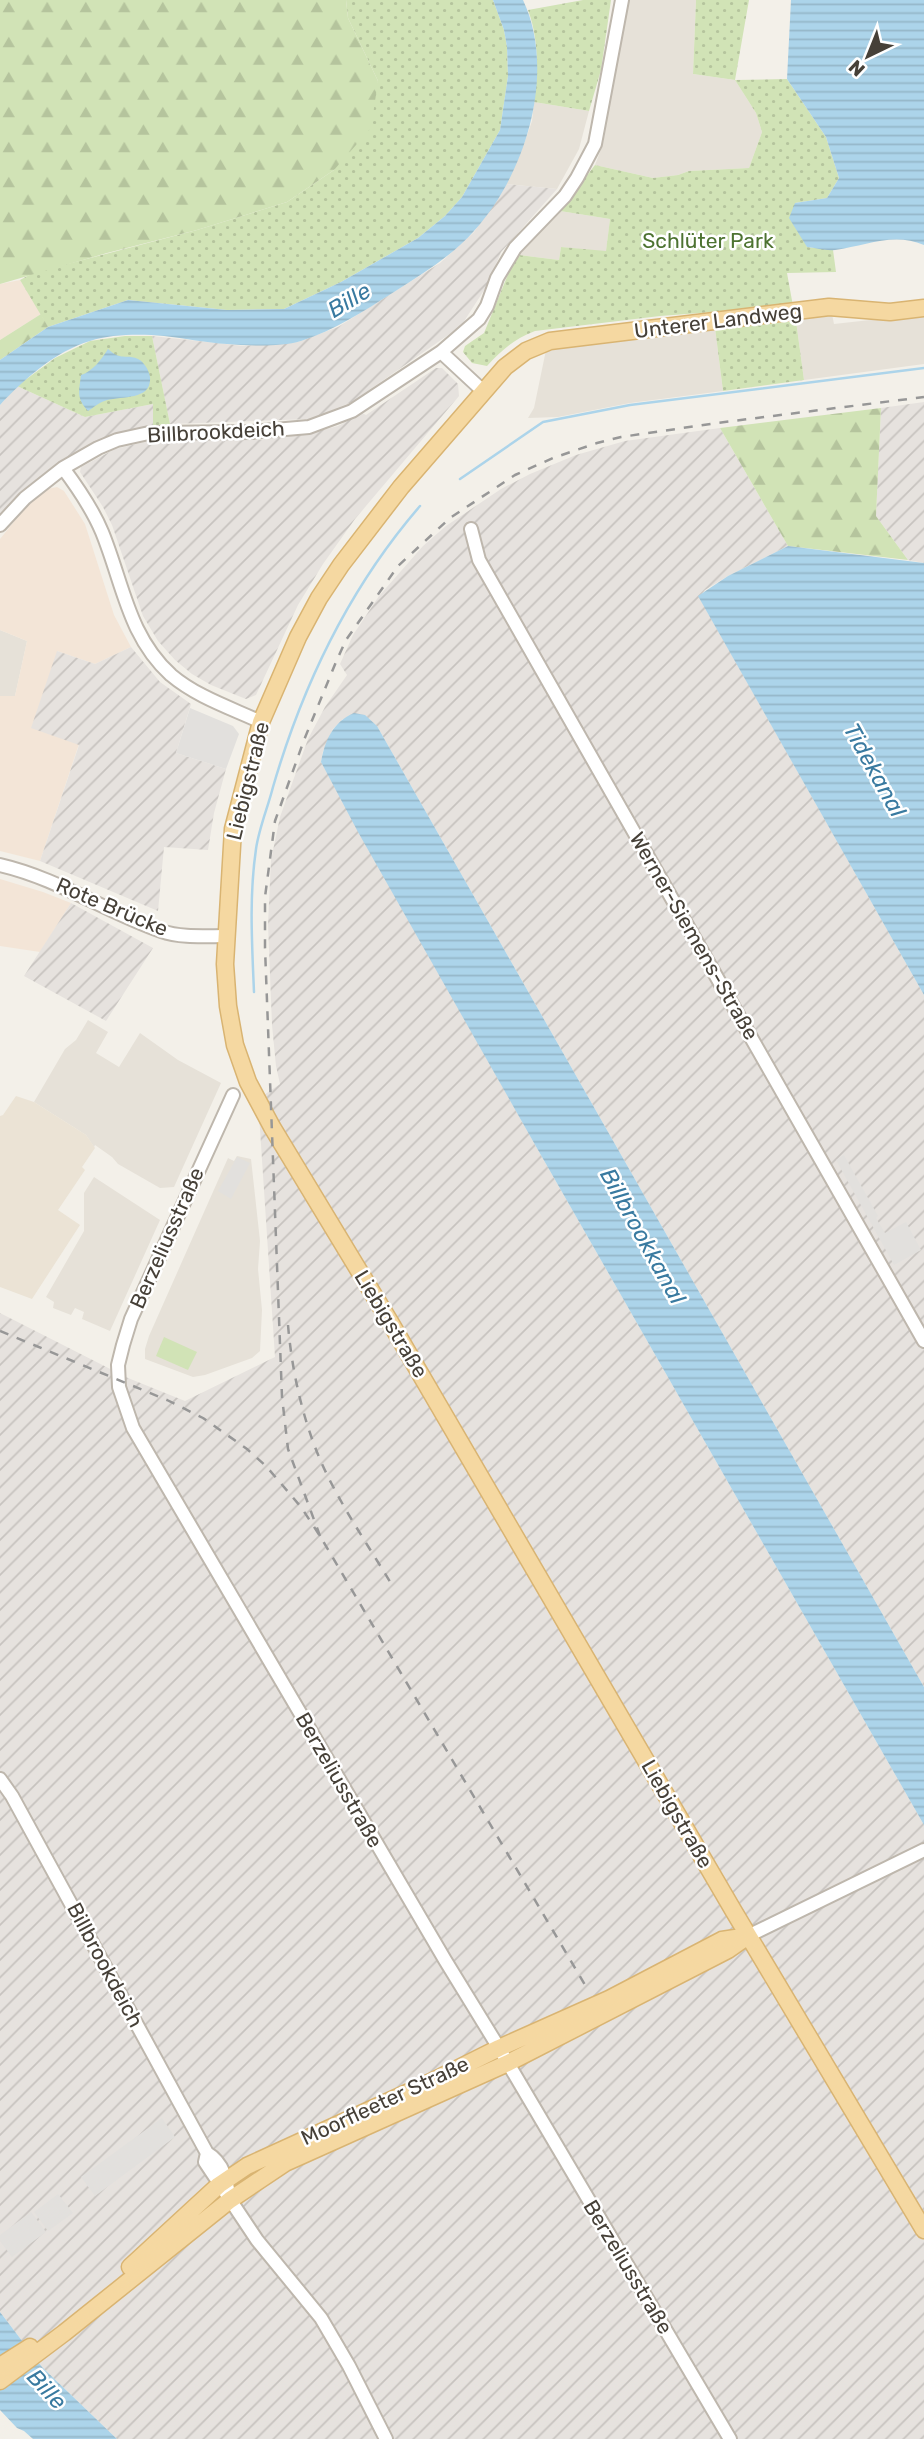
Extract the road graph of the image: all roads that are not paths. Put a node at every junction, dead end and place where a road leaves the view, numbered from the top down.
1 (622, 0) edge
2 (924, 308) edge
3 (441, 352) junction
4 (516, 358) joint
5 (483, 391) junction
6 (63, 468) junction
7 (0, 525) edge
8 (471, 529) dead end
9 (261, 722) junction
10 (0, 865) edge
11 (226, 936) junction
12 (233, 1095) dead end
13 (924, 1341) edge
14 (0, 1779) edge
15 (922, 1851) edge
16 (748, 1936) junction
17 (499, 2048) junction
18 (508, 2063) junction
19 (223, 2182) junction
20 (230, 2200) junction
21 (924, 2230) edge
22 (61, 2330) junction
23 (34, 2350) junction
24 (0, 2366) edge
25 (0, 2381) edge
26 (386, 2439) edge
27 (730, 2439) edge

1 - 3 street, Billbrookdeich
2 - 4 main road, Unterer Landweg
3 - 5 street
3 - 6 street, Billbrookdeich
4 - 5 main road, Liebigstraße
5 - 9 main road, Liebigstraße
6 - 7 street, Billbrookdeich
6 - 9 street
8 - 13 street, Werner-Siemens-Straße
9 - 11 main road, Liebigstraße
10 - 11 street, Rote Brücke
11 - 16 main road, Liebigstraße
12 - 17 street, Berzeliusstraße
14 - 19 street, Billbrookdeich
15 - 16 street, Moorfleeter Straße
16 - 17 main road, Moorfleeter Straße
16 - 18 main road, Moorfleeter Straße
16 - 21 main road, Liebigstraße
17 - 18 street, Berzeliusstraße
17 - 19 main road, Moorfleeter Straße
18 - 20 main road, Moorfleeter Straße
18 - 27 street, Berzeliusstraße
19 - 20 street, Billbrookdeich
19 - 22 main road, Moorfleeter Straße
20 - 22 main road, Moorfleeter Straße
20 - 26 street, Billbrookdeich
22 - 23 main road
23 - 24 main road
23 - 25 main road

